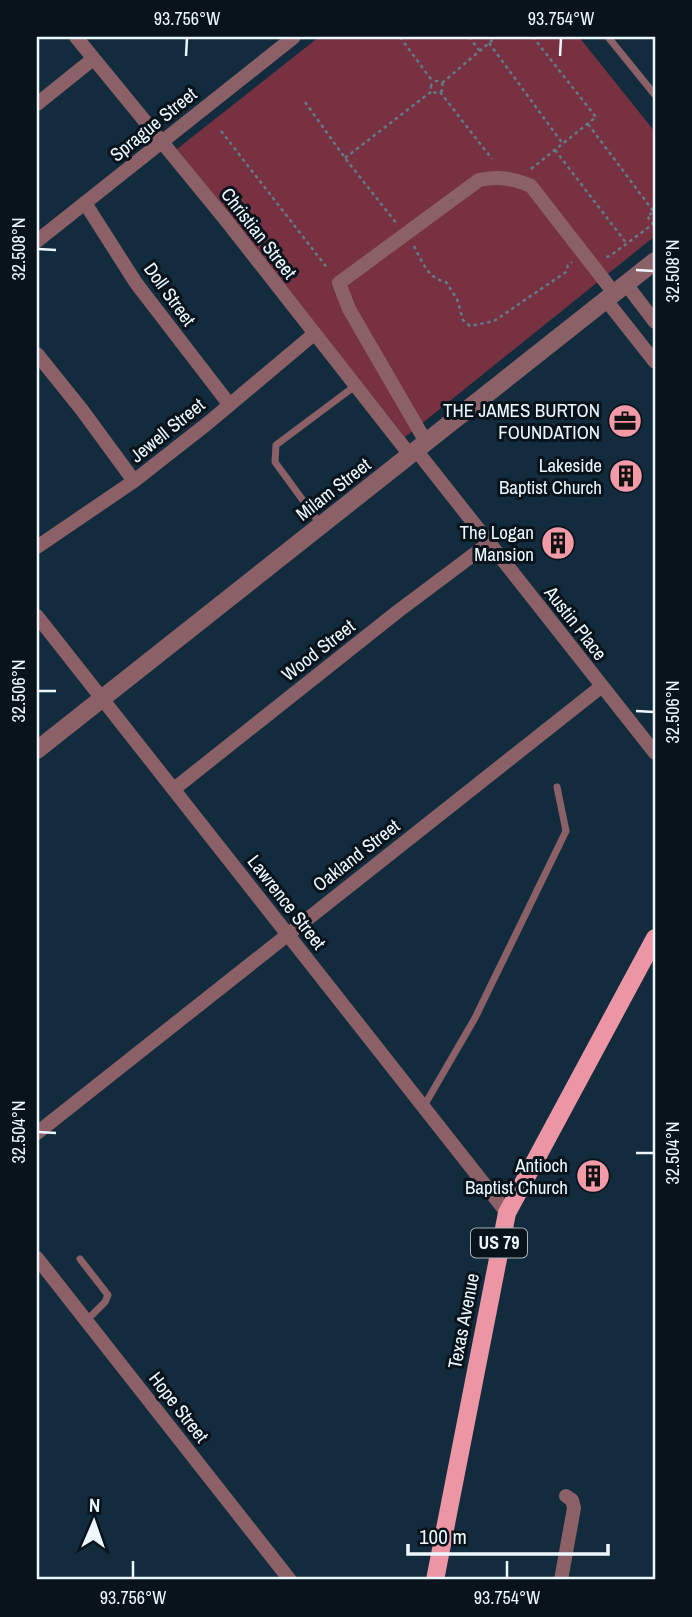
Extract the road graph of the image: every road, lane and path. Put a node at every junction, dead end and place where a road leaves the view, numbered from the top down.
1 (76, 37) edge
2 (294, 37) edge
3 (400, 37) edge
4 (469, 37) edge
5 (496, 37) edge
6 (533, 37) edge
7 (608, 37) edge
8 (273, 43) edge
9 (489, 43) junction
10 (479, 50) junction
11 (93, 59) junction
12 (433, 82) junction
13 (442, 83) junction
14 (432, 91) junction
15 (440, 92) junction
16 (655, 94) edge
17 (306, 102) dead end
18 (37, 104) edge
19 (588, 124) junction
20 (221, 131) dead end
21 (161, 141) junction
22 (563, 144) junction
23 (555, 150) junction
24 (345, 158) junction
25 (492, 159) dead end
26 (531, 169) dead end
27 (85, 203) junction
28 (405, 234) junction
29 (37, 241) edge
30 (627, 244) junction
31 (584, 254) junction
32 (602, 258) dead end
33 (655, 261) edge
34 (328, 269) dead end
35 (615, 292) junction
36 (655, 322) edge
37 (314, 334) junction
38 (37, 354) edge
39 (655, 362) edge
40 (355, 385) junction
41 (229, 404) junction
42 (417, 449) junction
43 (134, 481) junction
44 (321, 524) junction
45 (489, 543) junction
46 (37, 547) edge
47 (37, 616) edge
48 (602, 686) junction
49 (102, 698) junction
50 (37, 750) edge
51 (655, 753) edge
52 (557, 787) dead end
53 (174, 789) junction
54 (288, 934) junction
55 (655, 938) edge
56 (423, 1107) junction
57 (37, 1133) edge
58 (507, 1213) junction
59 (37, 1259) edge
60 (80, 1259) dead end
61 (86, 1321) junction
62 (566, 1496) dead end
63 (284, 1578) edge
64 (435, 1580) edge
65 (561, 1580) edge

1 - 11 street, Christian Street
2 - 8 street, Sprague Street
3 - 12 path
4 - 10 path
5 - 9 path
6 - 19 path
7 - 16 lane
8 - 21 street, Sprague Street
9 - 10 path
9 - 22 path
10 - 13 path
11 - 18 street
11 - 21 street, Christian Street
12 - 13 path
12 - 14 path
13 - 15 path
14 - 15 path
14 - 24 path
15 - 25 path
17 - 24 path
19 - 22 path
19 - 30 path
20 - 34 path
21 - 27 street, Sprague Street
21 - 37 street, Christian Street
22 - 23 path
23 - 26 path
23 - 30 path
24 - 28 path
27 - 29 street, Sprague Street
27 - 41 street, Doll Street
28 - 31 street
28 - 31 path
28 - 42 street
30 - 32 path
31 - 35 street
33 - 35 street, Milam Street
35 - 36 street
35 - 39 street
35 - 42 street, Milam Street
37 - 40 street, Christian Street
37 - 41 street, Jewell Street
38 - 43 street
40 - 42 street, Christian Street
40 - 44 lane
41 - 43 street, Jewell Street
42 - 44 street, Milam Street
42 - 45 street, Austin Place
43 - 46 street, Jewell Street
44 - 49 street, Milam Street
45 - 48 street, Austin Place
45 - 53 street, Wood Street
47 - 49 street, Lawrence Street
48 - 51 street, Austin Place
48 - 54 street, Oakland Street
49 - 50 street, Milam Street
49 - 53 street, Lawrence Street
52 - 56 lane
53 - 54 street, Lawrence Street
54 - 56 street, Lawrence Street
54 - 57 street, Oakland Street
55 - 58 main road, Texas Avenue / US 79
56 - 58 street, Lawrence Street
58 - 64 main road, Texas Avenue / US 79
59 - 61 street, Hope Street
60 - 61 lane
61 - 63 street, Hope Street
62 - 65 street

